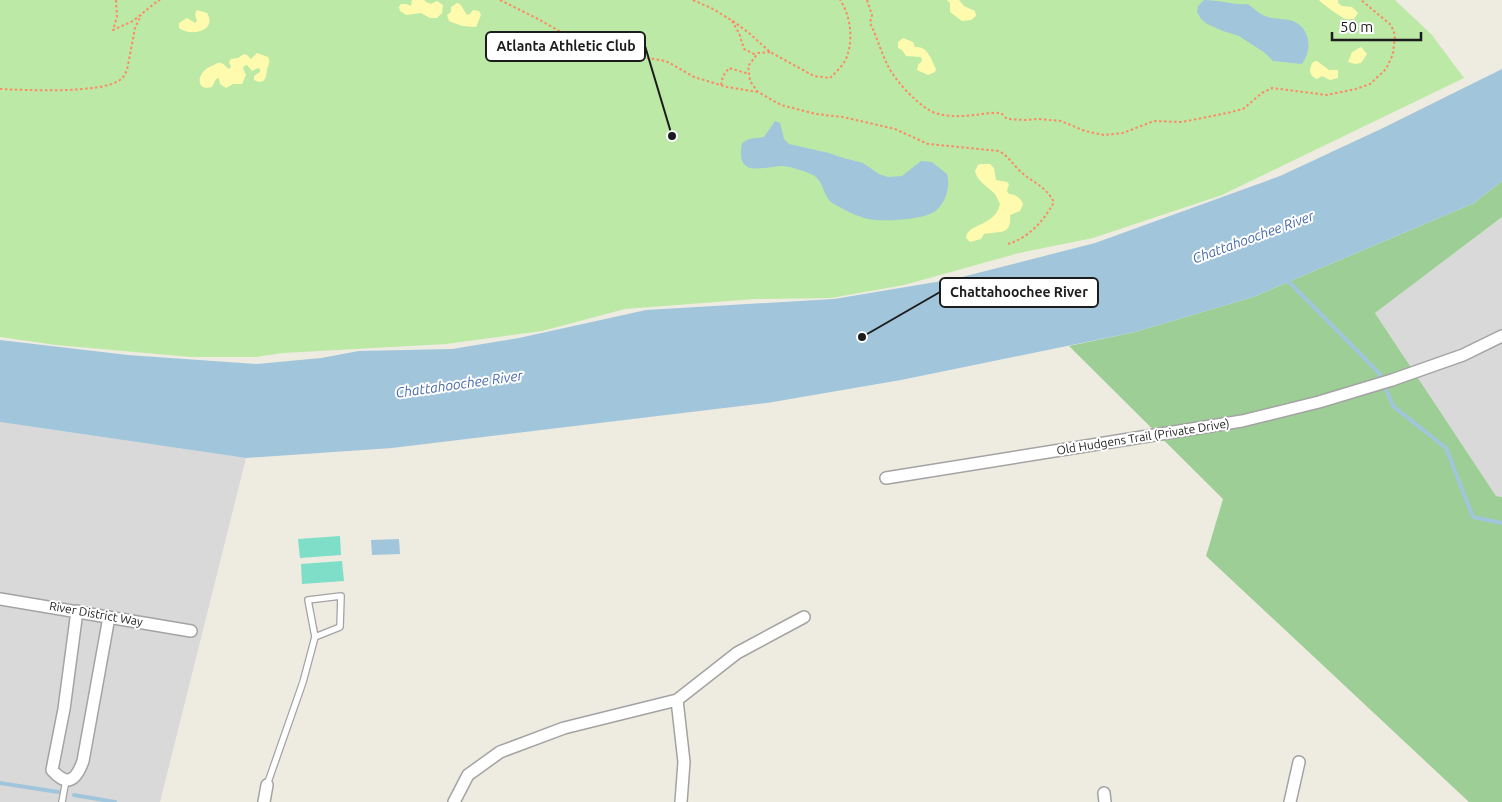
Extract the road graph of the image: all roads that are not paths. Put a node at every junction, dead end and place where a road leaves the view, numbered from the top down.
1 (1502, 336) edge
2 (886, 478) dead end
3 (0, 599) edge
4 (77, 611) junction
5 (109, 617) junction
6 (804, 617) dead end
7 (191, 631) dead end
8 (315, 637) junction
9 (677, 700) junction
10 (1299, 762) dead end
11 (66, 780) junction
12 (267, 785) joint
13 (62, 802) edge
14 (264, 802) edge
15 (454, 802) edge
16 (682, 802) edge
17 (1290, 802) edge

1 - 2 street, Old Hudgens Trail (Private Drive)
3 - 4 street, River District Way
4 - 5 street, River District Way
4 - 11 street
5 - 7 street, River District Way
5 - 11 street
6 - 9 street
8 - 8 lane
8 - 12 lane
9 - 15 street
9 - 16 street
10 - 17 street
11 - 13 lane
12 - 14 street

